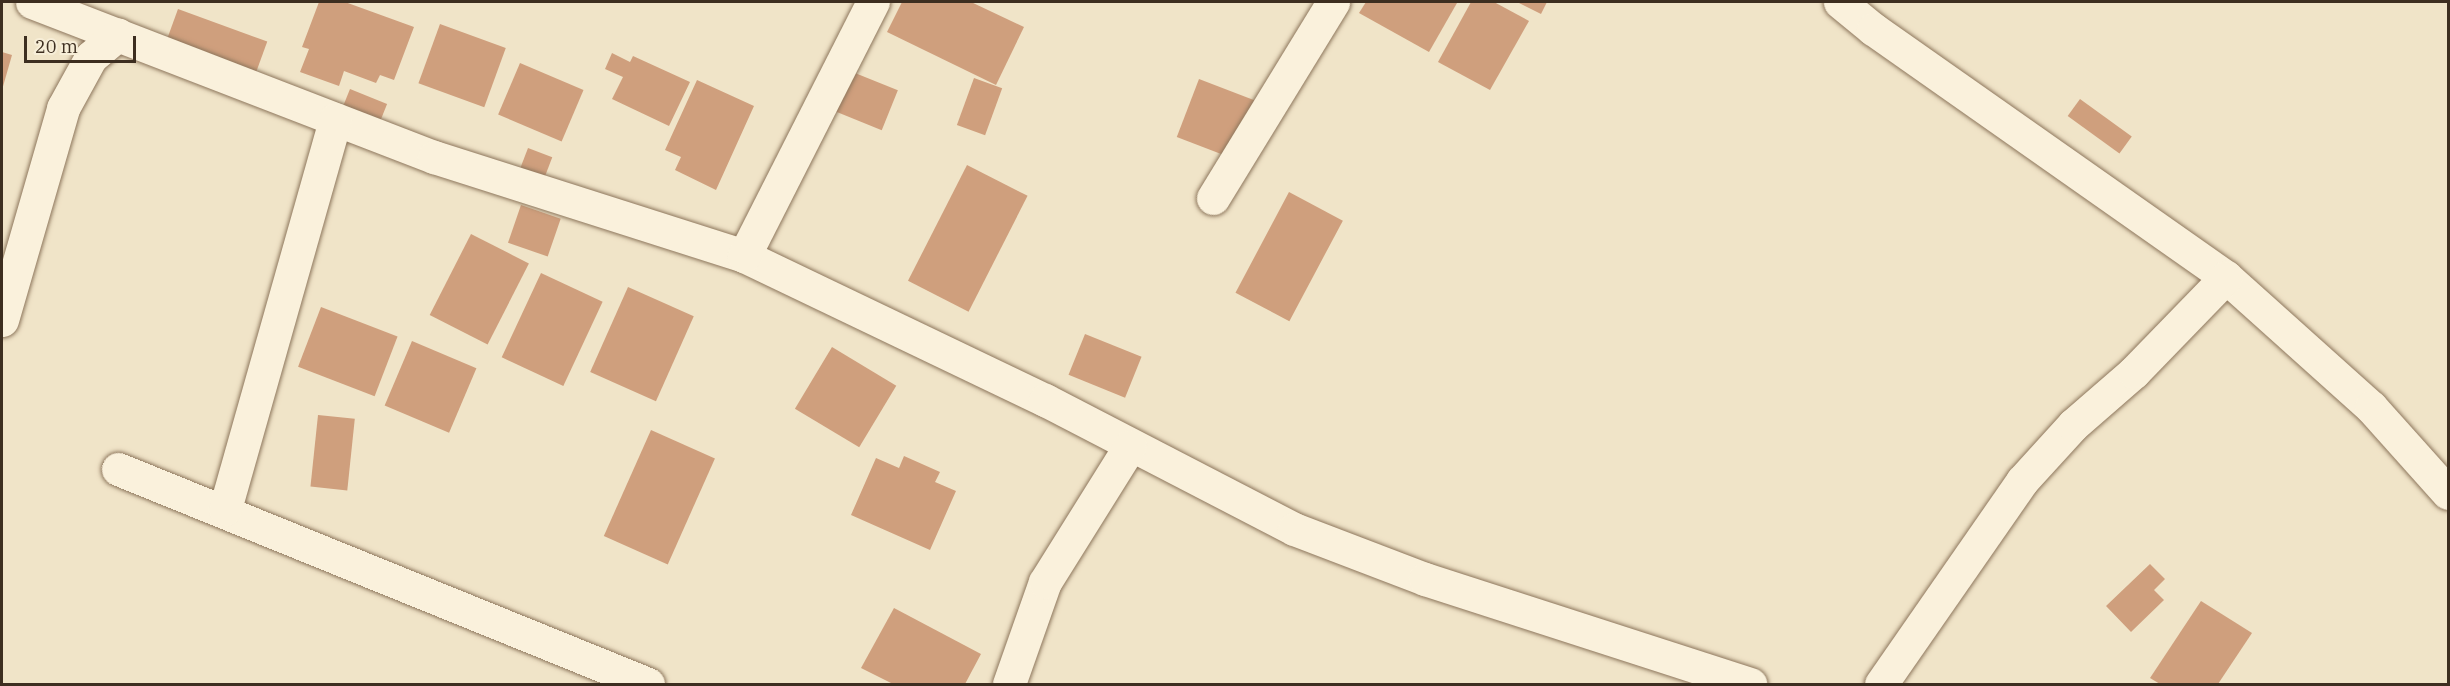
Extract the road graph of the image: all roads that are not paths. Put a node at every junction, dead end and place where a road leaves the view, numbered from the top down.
1 (32, 2) edge
2 (873, 2) edge
3 (1333, 2) edge
4 (1840, 2) edge
5 (118, 34) junction
6 (335, 119) junction
7 (1213, 198) dead end
8 (744, 256) junction
9 (2226, 277) junction
10 (2, 320) edge
11 (1130, 446) junction
12 (118, 469) dead end
13 (2448, 493) edge
14 (225, 509) junction
15 (648, 684) edge
16 (1009, 684) edge
17 (1751, 684) edge
18 (1881, 684) edge

1 - 5 street
2 - 8 street
3 - 7 street
4 - 9 street
5 - 6 street
5 - 10 street
6 - 8 street
6 - 14 street
8 - 11 street
9 - 13 street
9 - 18 street
11 - 16 street
11 - 17 street
12 - 14 street
14 - 15 street

